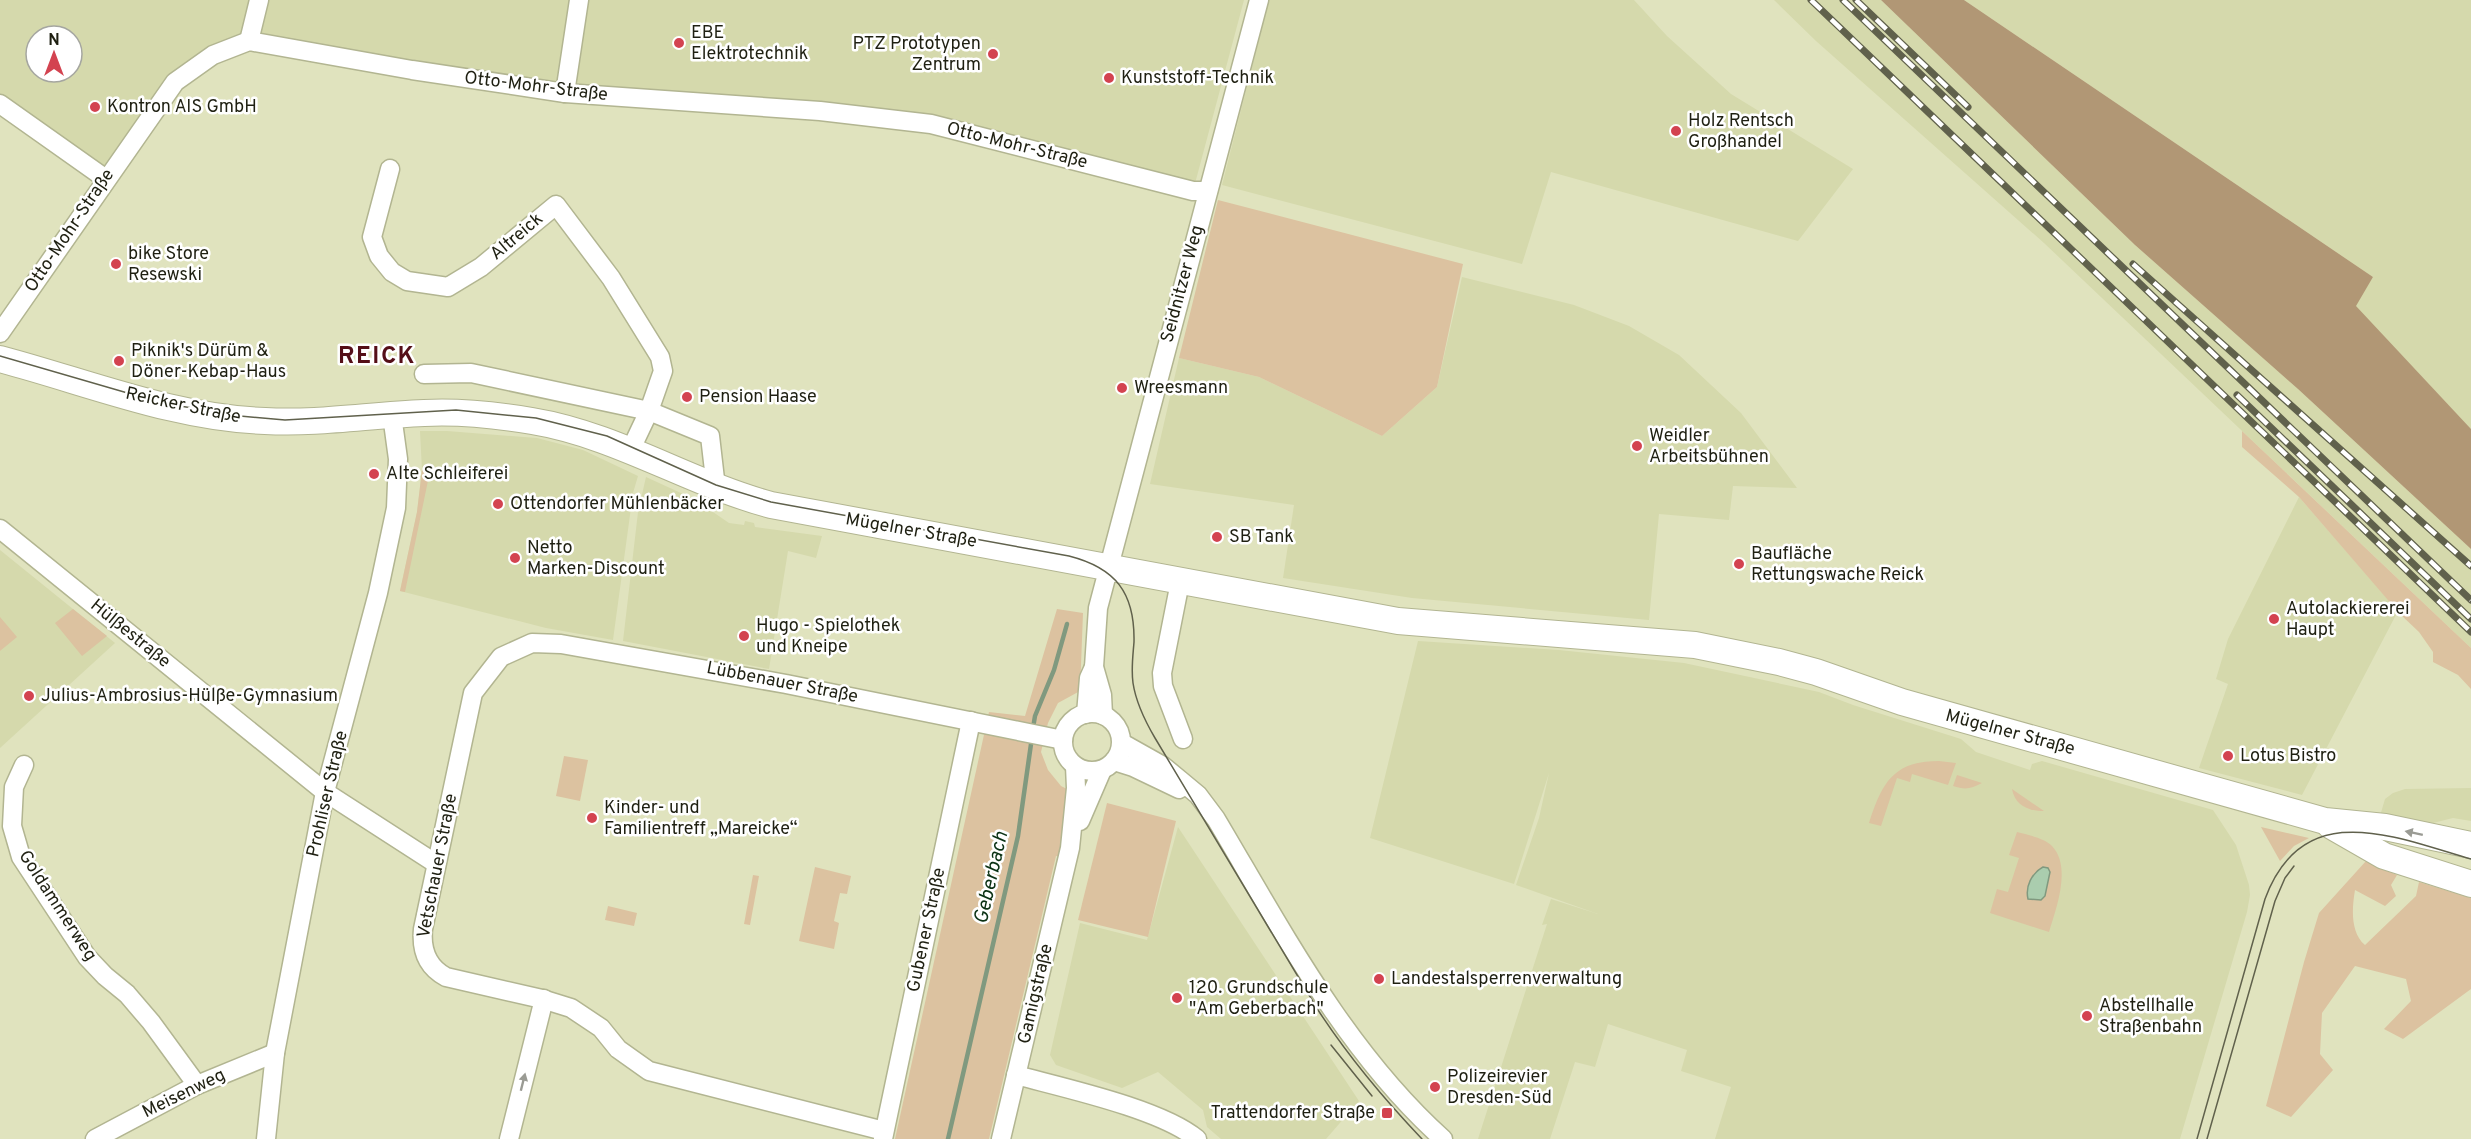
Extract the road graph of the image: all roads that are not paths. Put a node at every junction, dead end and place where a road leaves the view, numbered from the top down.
1 (260, 0) edge
2 (579, 0) edge
3 (1259, 0) edge
4 (249, 41) junction
5 (565, 93) junction
6 (0, 104) edge
7 (390, 169) dead end
8 (106, 179) junction
9 (1208, 191) junction
10 (0, 333) edge
11 (0, 359) edge
12 (424, 374) dead end
13 (649, 411) junction
14 (392, 415) junction
15 (631, 449) junction
16 (716, 488) junction
17 (0, 530) edge
18 (1108, 568) junction
19 (1180, 582) junction
20 (501, 657) joint
21 (1094, 714) junction
22 (971, 721) junction
23 (1063, 740) junction
24 (1183, 740) dead end
25 (1122, 743) junction
26 (24, 765) dead end
27 (1108, 765) junction
28 (1075, 766) junction
29 (325, 792) junction
30 (1206, 807) junction
31 (2325, 821) junction
32 (2471, 845) edge
33 (1070, 848) junction
34 (435, 863) junction
35 (2471, 884) edge
36 (543, 999) junction
37 (275, 1053) junction
38 (1016, 1076) junction
39 (197, 1085) junction
40 (884, 1135) edge
41 (1434, 1136) edge
42 (95, 1139) edge
43 (266, 1139) edge
44 (509, 1139) edge
45 (1001, 1139) edge
46 (1197, 1139) edge

1 - 4 street
2 - 5 street
3 - 9 street, Seidnitzer Weg
4 - 5 street, Otto-Mohr-Straße
4 - 8 street, Otto-Mohr-Straße
5 - 9 street, Otto-Mohr-Straße
6 - 8 street
7 - 13 street, Altreick
8 - 10 street, Otto-Mohr-Straße
9 - 18 street, Seidnitzer Weg
11 - 14 street, Reicker Straße
12 - 13 street
13 - 15 street, Altreick
13 - 16 street
14 - 15 street
14 - 29 street, Prohliser Straße
15 - 16 street
16 - 18 street, Mügelner Straße
17 - 29 street, Hülßestraße
18 - 19 street, Mügelner Straße
18 - 21 street
19 - 24 street
19 - 31 street, Mügelner Straße
20 - 22 street, Lübbenauer Straße
20 - 34 street, Vetschauer Straße
21 - 23 street
21 - 25 street
22 - 23 street, Lübbenauer Straße
22 - 40 street, Gubener Straße
23 - 28 street, Gamigstraße
25 - 27 street, Gamigstraße
25 - 30 street
26 - 39 street, Goldammerweg
27 - 28 street
27 - 30 street
27 - 33 street, Gamigstraße
28 - 33 street, Gamigstraße
29 - 34 street, Hülßestraße
29 - 37 street, Prohliser Straße
30 - 41 street
32 -> 31 street, Mügelner Straße
31 - 35 street, Mügelner Straße
33 - 38 street, Gamigstraße
34 - 36 street, Vetschauer Straße
36 - 40 street, Vetschauer Straße
44 -> 36 street
37 - 39 street, Meisenweg
37 - 43 street, Prohliser Straße
38 - 45 street, Gamigstraße
38 - 46 street
39 - 42 street, Meisenweg

